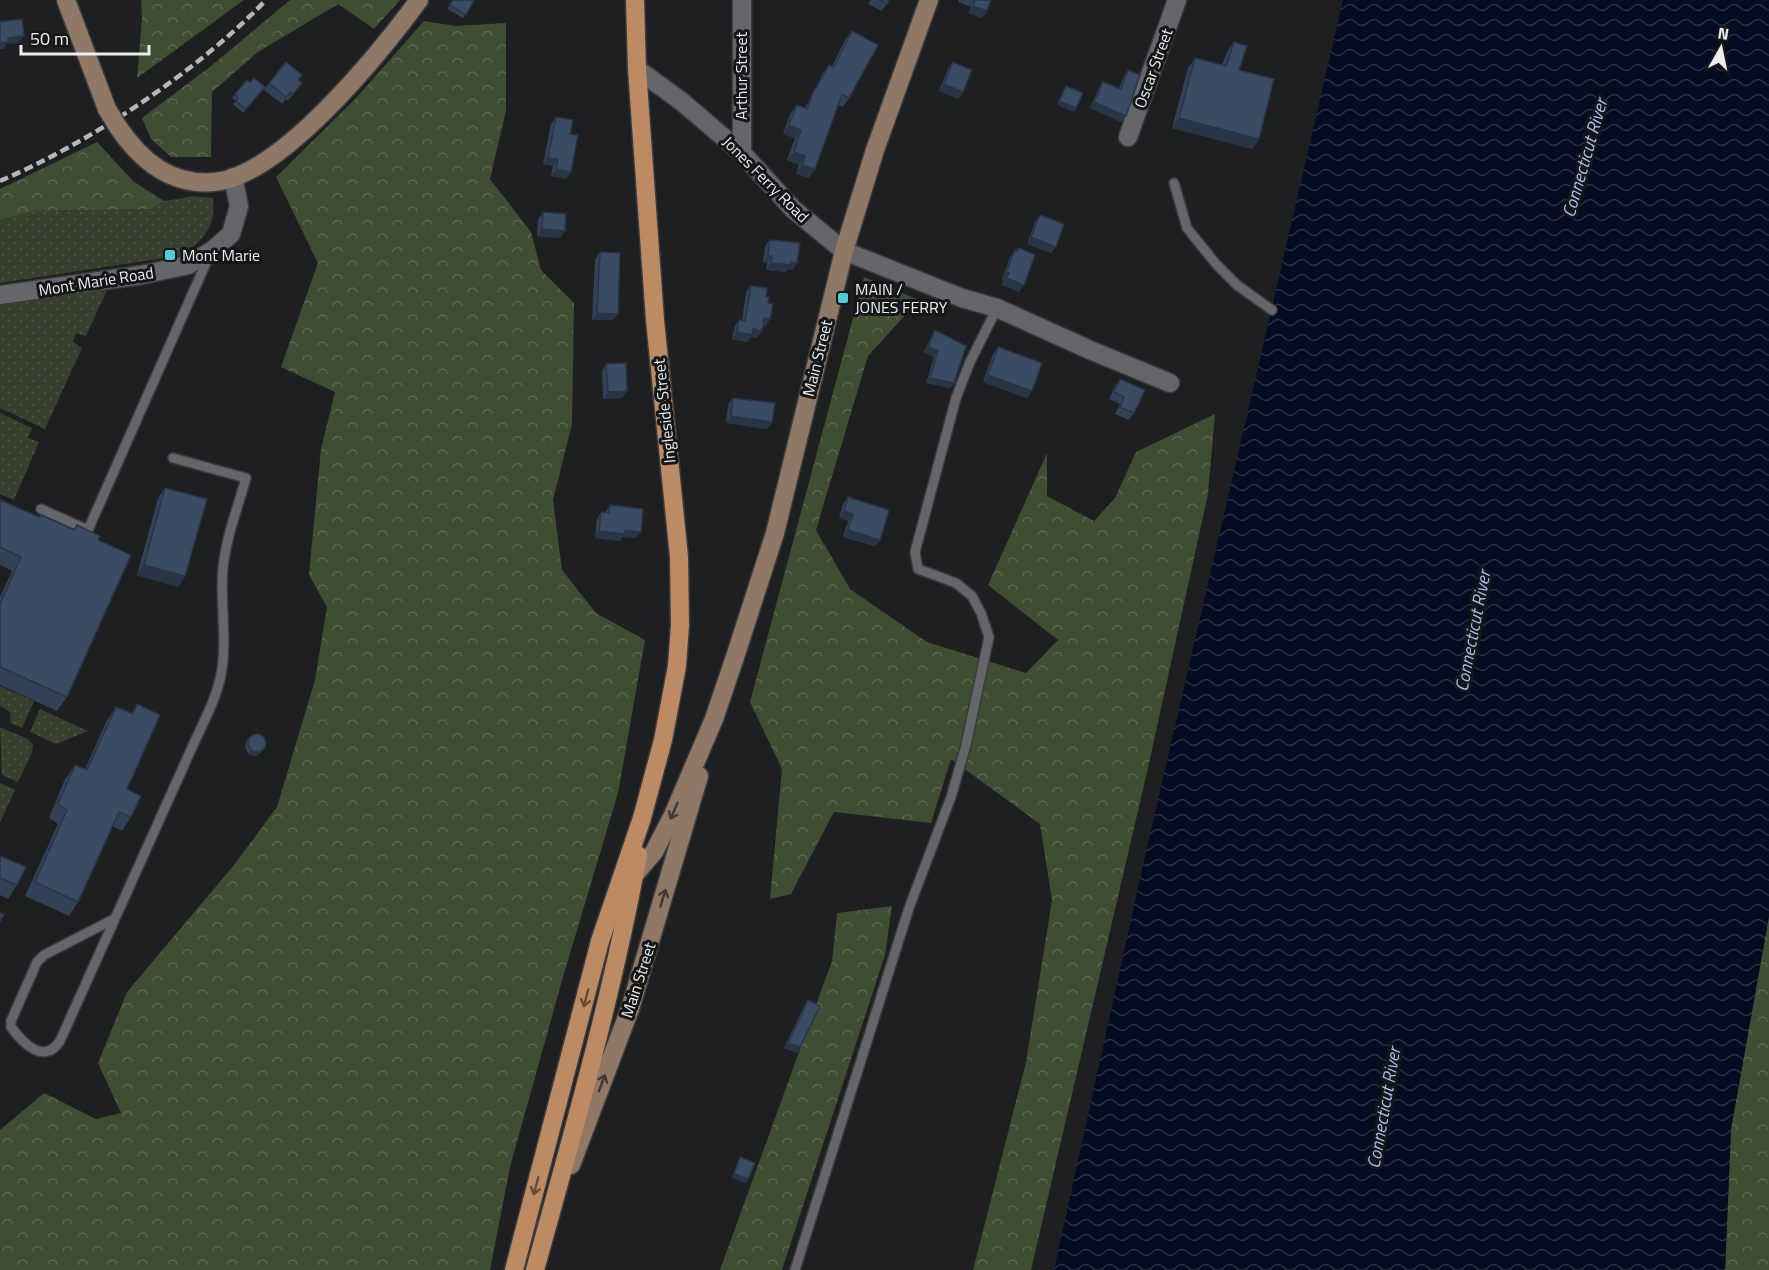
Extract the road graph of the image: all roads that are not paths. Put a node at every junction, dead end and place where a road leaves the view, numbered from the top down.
1 (66, 0) edge
2 (419, 0) edge
3 (635, 0) edge
4 (742, 0) edge
5 (929, 0) edge
6 (1178, 0) edge
7 (637, 69) junction
8 (1128, 137) dead end
9 (742, 153) junction
10 (233, 177) junction
11 (1174, 183) dead end
12 (213, 250) junction
13 (844, 251) junction
14 (0, 295) edge
15 (997, 308) junction
16 (1272, 310) dead end
17 (1170, 382) dead end
18 (173, 459) dead end
19 (41, 509) dead end
20 (714, 719) junction
21 (642, 818) junction
22 (634, 876) junction
23 (615, 895) junction
24 (114, 919) junction
25 (621, 948) joint
26 (545, 1236) junction
27 (514, 1270) edge
28 (535, 1270) edge
29 (795, 1270) edge

1 - 10 main road, bridge
2 - 10 main road
3 - 7 main road, Ingleside Street
4 - 9 street, Arthur Street
5 - 13 main road, Main Street
6 - 8 street, Oscar Street
7 - 9 street, Jones Ferry Road
7 - 21 main road, Ingleside Street
9 - 13 street, Jones Ferry Road
10 - 12 street, Mont Marie Road
11 - 16 lane
12 - 14 street, Mont Marie Road
12 - 19 lane
13 - 15 street, Jones Ferry Road
13 - 20 main road, Main Street
15 - 17 street, Jones Ferry Road
15 - 29 lane
18 - 24 lane
20 -> 22 main road, Main Street
26 -> 20 main road, Main Street
21 - 22 main road, Ingleside Street
21 - 23 main road, Ingleside Street
22 - 23 main road, Main Street
22 - 25 main road, Ingleside Street
23 -> 27 main road, Ingleside Street
24 - 24 lane
25 - 26 main road, Main Street
26 - 28 main road, Main Street

